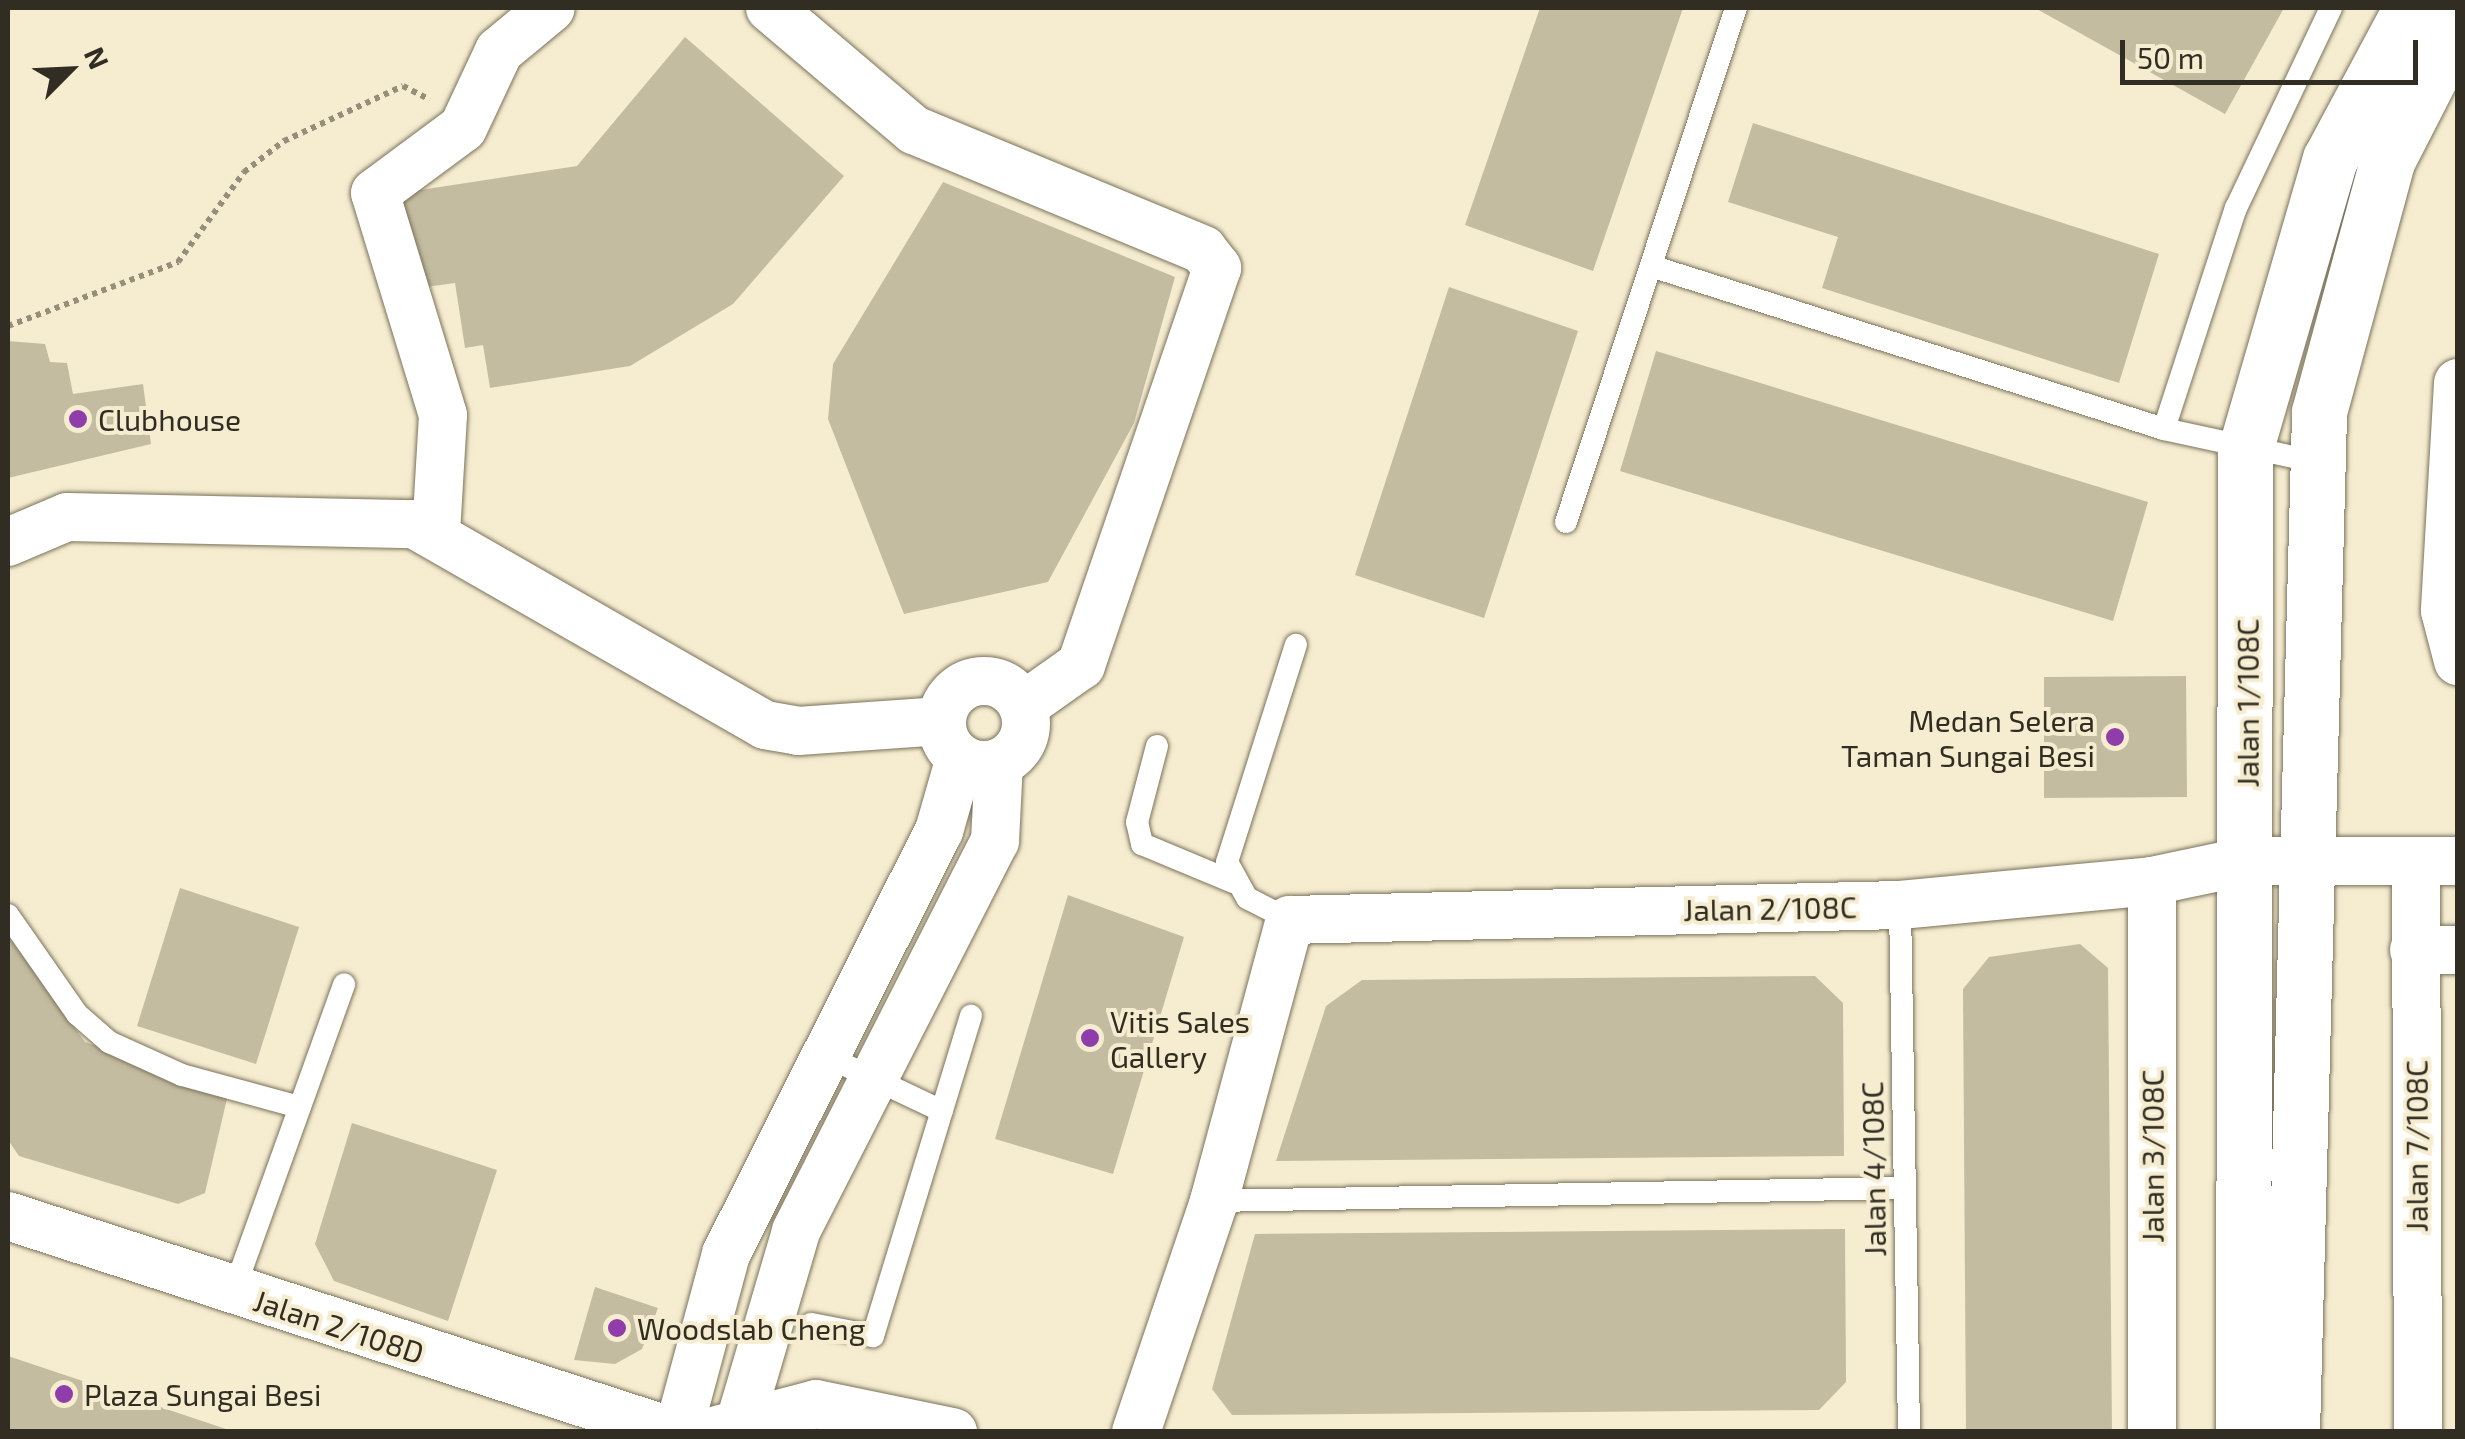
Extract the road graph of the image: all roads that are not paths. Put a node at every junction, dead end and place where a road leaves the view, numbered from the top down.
1 (551, 8) edge
2 (770, 8) edge
3 (1736, 8) edge
4 (2331, 8) edge
5 (2411, 8) edge
6 (2458, 22) edge
7 (1651, 266) junction
8 (2458, 383) edge
9 (2164, 429) junction
10 (2246, 451) junction
11 (2317, 462) junction
12 (2454, 500) edge
13 (1566, 522) dead end
14 (436, 533) junction
15 (8, 542) edge
16 (1296, 645) dead end
17 (2458, 661) edge
18 (1023, 706) junction
19 (1157, 746) dead end
20 (967, 747) junction
21 (2248, 861) junction
22 (2301, 861) junction
23 (2437, 861) edge
24 (2152, 881) junction
25 (1233, 882) junction
26 (1900, 905) junction
27 (8, 915) edge
28 (1290, 920) junction
29 (2436, 950) edge
30 (344, 984) dead end
31 (971, 1016) dead end
32 (826, 1056) junction
33 (874, 1079) junction
34 (299, 1107) junction
35 (942, 1111) junction
36 (1902, 1188) junction
37 (1214, 1202) junction
38 (8, 1216) edge
39 (233, 1293) junction
40 (811, 1324) dead end
41 (725, 1430) edge
42 (675, 1432) edge
43 (953, 1432) edge
44 (1136, 1432) edge
45 (1910, 1432) edge
46 (2152, 1432) edge
47 (2243, 1432) edge
48 (2292, 1432) edge
49 (2418, 1432) edge

1 - 14 street
2 - 18 street
3 - 7 lane
4 - 9 lane
5 - 10 street, Jalan 1/108C
6 - 11 street, Jalan 1/108C
7 - 9 lane
7 - 13 lane
8 - 12 street
9 - 10 lane
10 - 11 lane
10 - 21 street, Jalan 1/108C
11 - 22 street, Jalan 1/108C
12 - 17 street
14 - 15 street
14 - 20 street
16 - 25 lane
18 - 20 street
18 - 20 street
19 - 25 lane
20 - 32 street
20 - 33 street
21 - 22 street, Jalan 2/108C
21 - 24 street, Jalan 2/108C
21 - 47 street, Jalan 1/108C
22 - 23 street, Jalan 2/108C
22 - 48 street, Jalan 1/108C
23 - 29 street, Jalan 7/108C
24 - 26 street, Jalan 2/108C
24 - 46 street, Jalan 3/108C
25 - 28 lane
26 - 28 street, Jalan 2/108C
26 - 36 lane, Jalan 4/108C
27 - 34 lane
28 - 37 street
29 - 49 street, Jalan 7/108C
30 - 34 lane
31 - 35 lane
32 - 33 lane
32 - 42 street
33 - 35 lane
33 - 41 street
34 - 39 lane
35 - 40 lane
36 - 37 lane
36 - 45 lane, Jalan 4/108C
37 - 44 street
38 - 39 street, Jalan 2/108D
39 - 42 street, Jalan 2/108D
41 - 43 street

